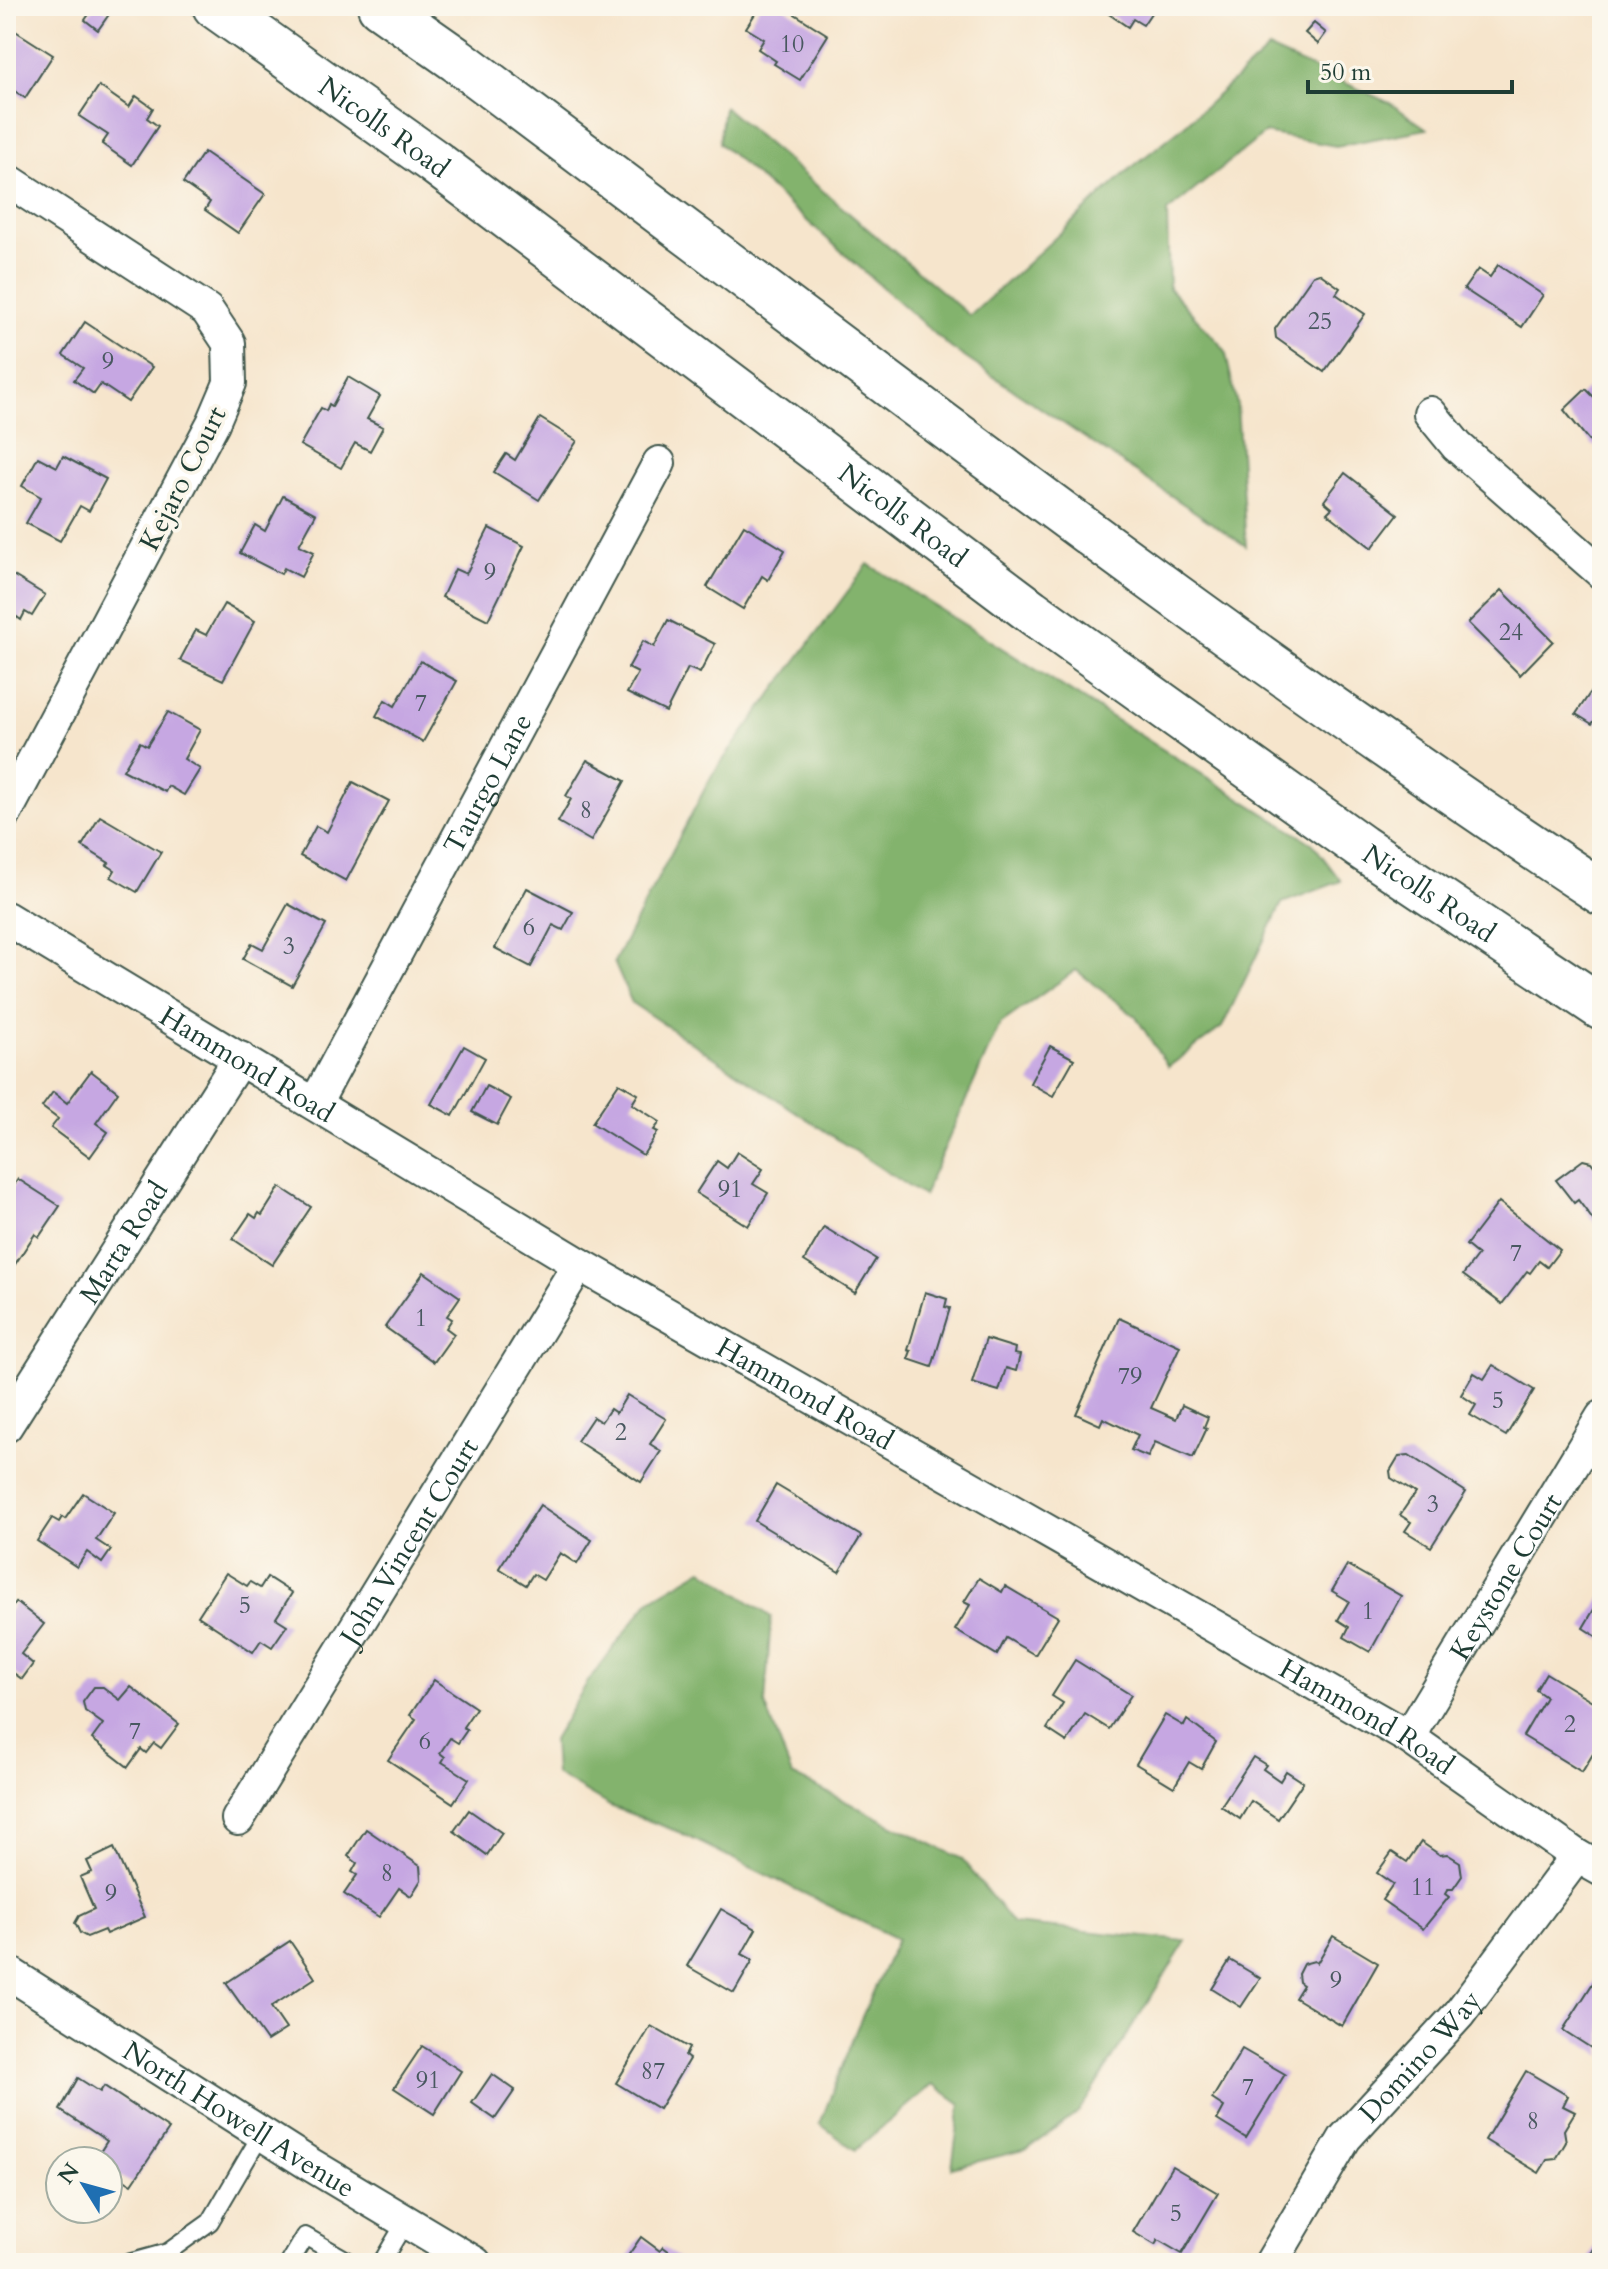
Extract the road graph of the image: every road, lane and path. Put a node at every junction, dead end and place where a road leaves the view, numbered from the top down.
1 (215, 6) edge
2 (380, 6) edge
3 (6, 179) edge
4 (1430, 413) dead end
5 (659, 463) dead end
6 (1602, 573) edge
7 (6, 812) edge
8 (1602, 893) edge
9 (6, 918) edge
10 (1602, 1008) edge
11 (240, 1058) junction
12 (315, 1104) junction
13 (579, 1264) junction
14 (1602, 1417) edge
15 (6, 1426) edge
16 (1408, 1737) junction
17 (238, 1819) dead end
18 (1590, 1863) edge
19 (6, 1971) edge
20 (262, 2133) junction
21 (406, 2221) junction
22 (128, 2263) edge
23 (289, 2263) edge
24 (352, 2263) edge
25 (381, 2263) edge
26 (475, 2263) edge
27 (1271, 2263) edge

1 - 10 highway, Nicolls Road
2 - 8 highway
3 - 7 street, Kejaro Court
4 - 6 street
5 - 12 street, Taurgo Lane
9 - 11 street, Hammond Road
11 - 12 street, Hammond Road
11 - 15 street, Marta Road
12 - 13 street, Hammond Road
13 - 16 street, Hammond Road
13 - 17 street, John Vincent Court
14 - 16 street, Keystone Court
16 - 18 street, Hammond Road
18 - 27 street, Domino Way
19 - 20 street, North Howell Avenue
20 - 21 street, North Howell Avenue
20 - 22 lane
21 - 25 lane
21 - 26 street, North Howell Avenue
23 - 24 lane

